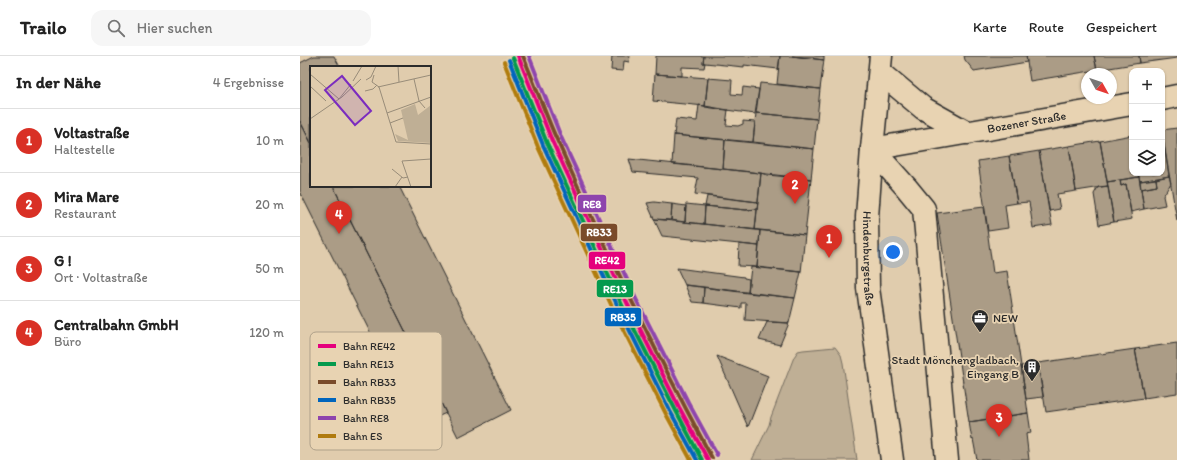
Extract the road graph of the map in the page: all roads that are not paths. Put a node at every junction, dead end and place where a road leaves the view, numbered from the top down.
1 (880, 64) edge
2 (1177, 96) edge
3 (1165, 98) edge
4 (1129, 105) edge
5 (968, 133) junction
6 (872, 149) junction
7 (892, 460) edge
8 (947, 460) edge

1 - 5 street
1 - 6 street, Hindenburgstraße
2 - 3 street
4 - 5 street, Bozener Straße
5 - 6 street, Bozener Straße
6 - 7 street, Hindenburgstraße
6 - 8 street

